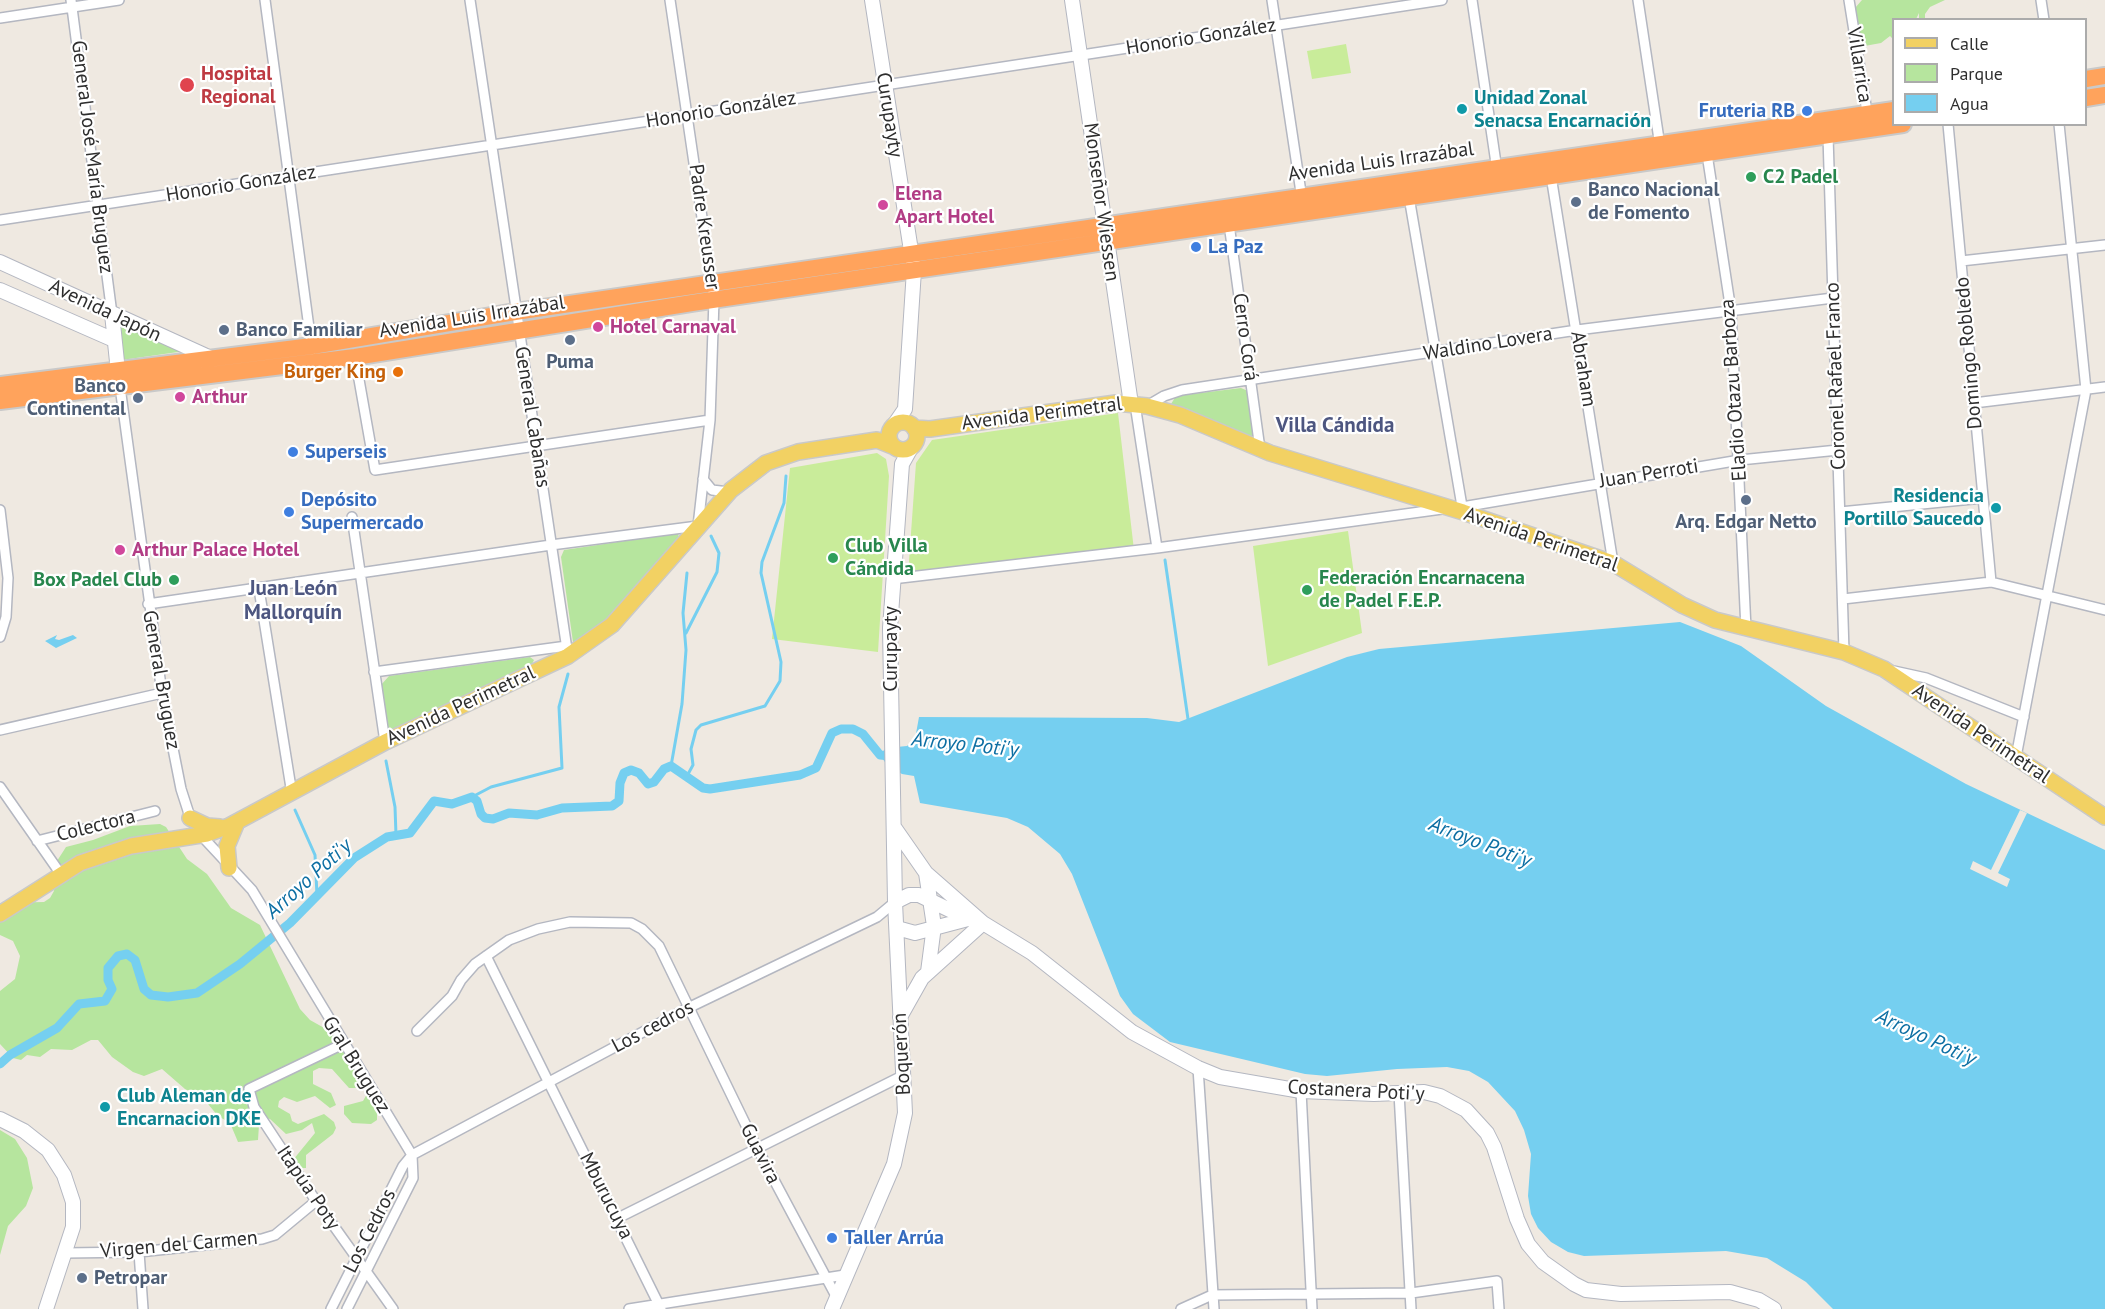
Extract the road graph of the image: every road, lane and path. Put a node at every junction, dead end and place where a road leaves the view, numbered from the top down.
1 (119, 0) edge
2 (265, 0) edge
3 (470, 0) edge
4 (670, 0) edge
5 (872, 0) edge
6 (1071, 0) edge
7 (1272, 0) edge
8 (1442, 0) edge
9 (1472, 0) edge
10 (1638, 0) edge
11 (1849, 0) edge
12 (2041, 0) edge
13 (71, 4) edge
14 (0, 18) edge
15 (2044, 18) edge
16 (1276, 26) junction
17 (1080, 55) junction
18 (2105, 76) edge
19 (2087, 79) edge
20 (885, 85) junction
21 (2105, 95) edge
22 (2087, 98) edge
23 (1892, 110) edge
24 (687, 116) junction
25 (1868, 122) junction
26 (1892, 123) edge
27 (1947, 126) edge
28 (2059, 126) edge
29 (1828, 136) junction
30 (491, 145) junction
31 (1660, 152) junction
32 (1707, 153) junction
33 (1496, 166) junction
34 (289, 176) junction
35 (1551, 176) junction
36 (1499, 184) junction
37 (1301, 195) junction
38 (1409, 197) junction
39 (99, 205) junction
40 (1304, 213) junction
41 (0, 220) edge
42 (1229, 224) junction
43 (1106, 234) junction
44 (2105, 245) edge
45 (2073, 249) junction
46 (910, 253) junction
47 (1961, 261) junction
48 (0, 262) edge
49 (914, 270) junction
50 (0, 290) edge
51 (713, 291) junction
52 (1833, 298) junction
53 (1731, 311) junction
54 (515, 312) junction
55 (112, 314) junction
56 (1577, 330) junction
57 (519, 331) junction
58 (114, 340) junction
59 (1437, 352) junction
60 (313, 353) junction
61 (355, 357) junction
62 (211, 358) junction
63 (119, 379) junction
64 (1251, 380) junction
65 (0, 385) edge
66 (2105, 387) edge
67 (2086, 390) junction
68 (0, 401) edge
69 (1974, 403) junction
70 (1138, 405) junction
71 (905, 409) junction
72 (710, 420) junction
73 (892, 427) junction
74 (914, 435) junction
75 (877, 440) junction
76 (536, 445) junction
77 (894, 447) junction
78 (1260, 449) junction
79 (1838, 450) junction
80 (1740, 460) junction
81 (902, 464) junction
82 (703, 478) junction
83 (1602, 482) junction
84 (729, 492) junction
85 (1983, 498) junction
86 (1458, 509) junction
87 (0, 510) edge
88 (1840, 512) junction
89 (352, 517) dead end
90 (698, 526) junction
91 (551, 545) junction
92 (1157, 548) junction
93 (1613, 563) junction
94 (360, 574) junction
95 (892, 579) junction
96 (1991, 582) junction
97 (259, 589) junction
98 (2047, 595) junction
99 (1843, 599) junction
100 (148, 604) junction
101 (2105, 610) edge
102 (1746, 629) junction
103 (0, 637) edge
104 (567, 651) junction
105 (1844, 652) junction
106 (1884, 669) junction
107 (374, 672) junction
108 (162, 693) junction
109 (2024, 717) junction
110 (0, 730) edge
111 (385, 742) junction
112 (2016, 757) junction
113 (892, 785) joint
114 (0, 787) edge
115 (292, 794) junction
116 (155, 812) dead end
117 (189, 815) junction
118 (2105, 817) edge
119 (233, 824) junction
120 (894, 827) junction
121 (200, 835) junction
122 (169, 838) junction
123 (37, 841) junction
124 (229, 868) junction
125 (60, 873) junction
126 (926, 873) junction
127 (932, 901) junction
128 (896, 902) junction
129 (0, 914) edge
130 (968, 919) junction
131 (983, 923) junction
132 (934, 926) junction
133 (897, 928) junction
134 (486, 956) junction
135 (928, 972) junction
136 (301, 974) joint
137 (688, 1008) junction
138 (900, 1017) junction
139 (417, 1031) dead end
140 (344, 1044) junction
141 (1198, 1068) junction
142 (904, 1075) junction
143 (547, 1084) junction
144 (1301, 1091) junction
145 (1400, 1093) junction
146 (0, 1119) edge
147 (757, 1148) junction
148 (412, 1155) junction
149 (315, 1201) junction
150 (618, 1218) junction
151 (139, 1252) junction
152 (65, 1253) junction
153 (356, 1257) junction
154 (366, 1270) junction
155 (845, 1275) junction
156 (824, 1278) junction
157 (1410, 1293) junction
158 (1311, 1294) junction
159 (1212, 1295) junction
160 (834, 1303) edge
161 (661, 1306) edge
162 (46, 1309) edge
163 (143, 1309) edge
164 (331, 1309) edge
165 (347, 1309) edge
166 (393, 1309) edge
167 (629, 1309) edge
168 (1181, 1309) edge
169 (1214, 1309) edge
170 (1312, 1309) edge
171 (1411, 1309) edge
172 (1499, 1309) edge
173 (1774, 1309) edge

1 - 13 street
2 - 34 street
3 - 30 street, General Cabañas
4 - 24 street, Padre Kreusser
5 - 20 street, Curupayty
6 - 17 street, Monseñor Wiessen
7 - 16 street
8 - 16 street, Honorio González
9 - 33 street
10 - 31 street
11 - 25 street, Villarrica
12 - 15 street
13 - 14 street
13 - 39 street, General José María Bruguez
16 - 17 street, Honorio González
16 - 37 street
17 - 20 street, Honorio González
17 - 43 street, Monseñor Wiessen
18 - 19 highway
20 - 24 street, Honorio González
20 - 46 street, Curupayty
21 - 22 highway
23 - 25 highway, Avenida Luis Irrazábal
24 - 30 street, Honorio González
24 - 51 street, Padre Kreusser
25 - 26 highway
25 - 29 highway
25 - 31 highway, Avenida Luis Irrazábal
27 - 47 street, Domingo Robledo
28 - 45 street
29 - 32 highway
29 - 52 street, Coronel Rafael Franco
30 - 34 street, Honorio González
30 - 54 street, General Cabañas
31 - 32 highway
31 - 33 highway, Avenida Luis Irrazábal
31 - 35 highway
32 - 53 street, Eladio Otazu Barboza
33 - 36 street
33 - 37 highway, Avenida Luis Irrazábal
34 - 39 street, Honorio González
34 - 60 street
35 - 36 highway
35 - 56 street, Abraham
36 - 38 highway
37 - 40 street
37 - 43 highway, Avenida Luis Irrazábal
38 - 40 highway
38 - 59 street
39 - 41 street, Honorio González
39 - 55 street, General José María Bruguez
40 - 42 highway
42 - 43 highway
42 - 64 street, Cerro Corá
43 - 46 highway, Avenida Luis Irrazábal
43 - 49 highway, Avenida Luis Irrazábal
43 - 70 street, Monseñor Wiessen
44 - 45 street
45 - 47 street
45 - 67 street
46 - 49 street, Curupayty
46 - 51 highway, Avenida Luis Irrazábal
47 - 69 street, Domingo Robledo
48 - 55 street, Avenida Japón
49 - 51 highway, Avenida Luis Irrazábal
49 - 71 street, Curupayty
50 - 58 street, Avenida Japón
51 - 54 highway, Avenida Luis Irrazábal
51 - 57 highway, Avenida Luis Irrazábal
51 - 72 street, Padre Kreusser
52 - 53 street, Waldino Lovera
52 - 79 street, Coronel Rafael Franco
53 - 56 street, Waldino Lovera
53 - 80 street, Eladio Otazu Barboza
54 - 57 street, General Cabañas
54 - 60 highway, Avenida Luis Irrazábal
55 - 58 street, General Bruguez
55 - 62 street, Avenida Japón
56 - 59 street, Waldino Lovera
56 - 83 street, Abraham
57 - 61 highway, Avenida Luis Irrazábal
57 - 76 street, General Cabañas
58 - 63 street, General Bruguez
59 - 64 street, Waldino Lovera
59 - 86 street
60 - 61 highway, Avenida Luis Irrazábal
60 - 62 highway, Avenida Luis Irrazábal
60 - 63 highway, Avenida Luis Irrazábal
61 - 76 street
62 - 63 highway, Avenida Luis Irrazábal
63 - 65 highway, Avenida Luis Irrazábal
63 - 68 highway, Avenida Luis Irrazábal
63 - 100 street, General Bruguez
64 - 70 street, Waldino Lovera
64 - 78 street, Cerro Corá
66 - 67 street
67 - 69 street
67 - 98 street
69 - 85 street, Domingo Robledo
70 - 74 main road, Avenida Perimetral
70 - 78 main road, Avenida Perimetral
70 - 92 street
71 - 73 street
71 - 74 street, Curupayty
72 - 76 street
72 - 82 street, Padre Kreusser
73 - 74 main road, Avenida Perimetral
73 - 75 main road
73 - 77 main road
74 - 77 main road, Avenida Perimetral
74 - 81 street, Curupayty
75 - 77 main road, Avenida Perimetral
75 - 84 main road, Avenida Perimetral
76 - 91 street, General Cabañas
77 - 81 street, Curupayty
78 - 86 main road, Avenida Perimetral
79 - 80 street, Juan Perroti
79 - 88 street, Coronel Rafael Franco
80 - 83 street, Juan Perroti
80 - 102 street, Eladio Otazu Barboza
81 - 95 street, Curupayty
82 - 84 street
82 - 90 street, Padre Kreusser
83 - 86 street, Juan Perroti
83 - 93 street, Abraham
84 - 90 main road, Avenida Perimetral
85 - 88 street
85 - 96 street, Domingo Robledo
86 - 92 street, Juan Perroti
86 - 93 main road, Avenida Perimetral
87 - 103 street
88 - 99 street, Coronel Rafael Franco
89 - 94 street
90 - 91 street
90 - 104 main road, Avenida Perimetral
91 - 94 street
91 - 104 street, General Cabañas
92 - 95 street, Juan Perroti
93 - 102 main road, Avenida Perimetral
94 - 97 street
94 - 107 street
95 - 113 street, Curupayty
96 - 98 street
96 - 99 street
97 - 100 street
97 - 115 street
98 - 101 street
98 - 109 street
99 - 105 street, Coronel Rafael Franco
100 - 108 street, General Bruguez
102 - 105 main road, Avenida Perimetral
104 - 107 street
104 - 111 main road, Avenida Perimetral
105 - 106 main road, Avenida Perimetral
106 - 109 street
106 - 112 main road, Avenida Perimetral
107 - 111 street
108 - 110 street
108 - 117 street, General Bruguez
109 - 112 street
111 - 115 main road, Avenida Perimetral
112 - 118 main road, Avenida Perimetral
113 - 120 street, Boquerón
114 - 123 street
115 - 119 main road, Avenida Perimetral
116 - 123 street, Colectora
117 - 119 main road
117 - 121 street, General Bruguez
117 - 122 main road
119 - 121 main road, Avenida Perimetral
119 - 124 main road
120 - 126 street
120 - 128 street, Boquerón
121 - 122 main road, Avenida Perimetral
121 - 124 street, General Bruguez
122 - 125 main road, Avenida Perimetral
123 - 125 street
124 - 136 street, General Bruguez
125 - 129 main road, Avenida Perimetral
126 - 127 street
126 - 131 street, Costanera Poti'y
127 - 128 street
127 - 130 street
127 - 132 street
128 - 133 street, Boquerón
128 - 137 street, Los cedros
130 - 131 street
130 - 132 street
131 - 135 street
131 - 141 street, Costanera Poti'y
132 - 133 street
132 - 135 street
133 - 138 street, Boquerón
134 - 137 street, Guavira
134 - 139 street, Guavira
134 - 143 street, Mburucuya
135 - 138 street
136 - 140 street, Gral Bruguez
137 - 143 street, Los cedros
137 - 147 street, Guavira
138 - 142 street, Boquerón
140 - 148 street, Gral Bruguez
140 - 149 street, Itapúa Poty
141 - 144 street, Costanera Poti'y
141 - 159 street
142 - 147 street
142 - 155 street, Boquerón
143 - 148 street, Los cedros
143 - 150 street, Mburucuya
144 - 145 street, Costanera Poti'y
144 - 158 street
145 - 157 street
145 - 173 street, Costanera Poti'y
146 - 152 street
147 - 150 street
147 - 156 street, Guavira
148 - 153 street, Los Cedros
148 - 154 street
149 - 151 street, Virgen del Carmen
149 - 153 street, Itapúa Poty
150 - 161 street, Mburucuya
151 - 152 street, Virgen del Carmen
151 - 163 street
152 - 162 street
153 - 154 street, Itapúa Poty
153 - 164 street, Los Cedros
154 - 165 street
154 - 166 street, Itapúa Poty
155 - 156 street
155 - 160 street, Boquerón
156 - 160 street, Guavira
156 - 161 street
157 - 158 street
157 - 171 street
157 - 172 street
158 - 159 street
158 - 170 street
159 - 168 street
159 - 169 street
161 - 167 street

